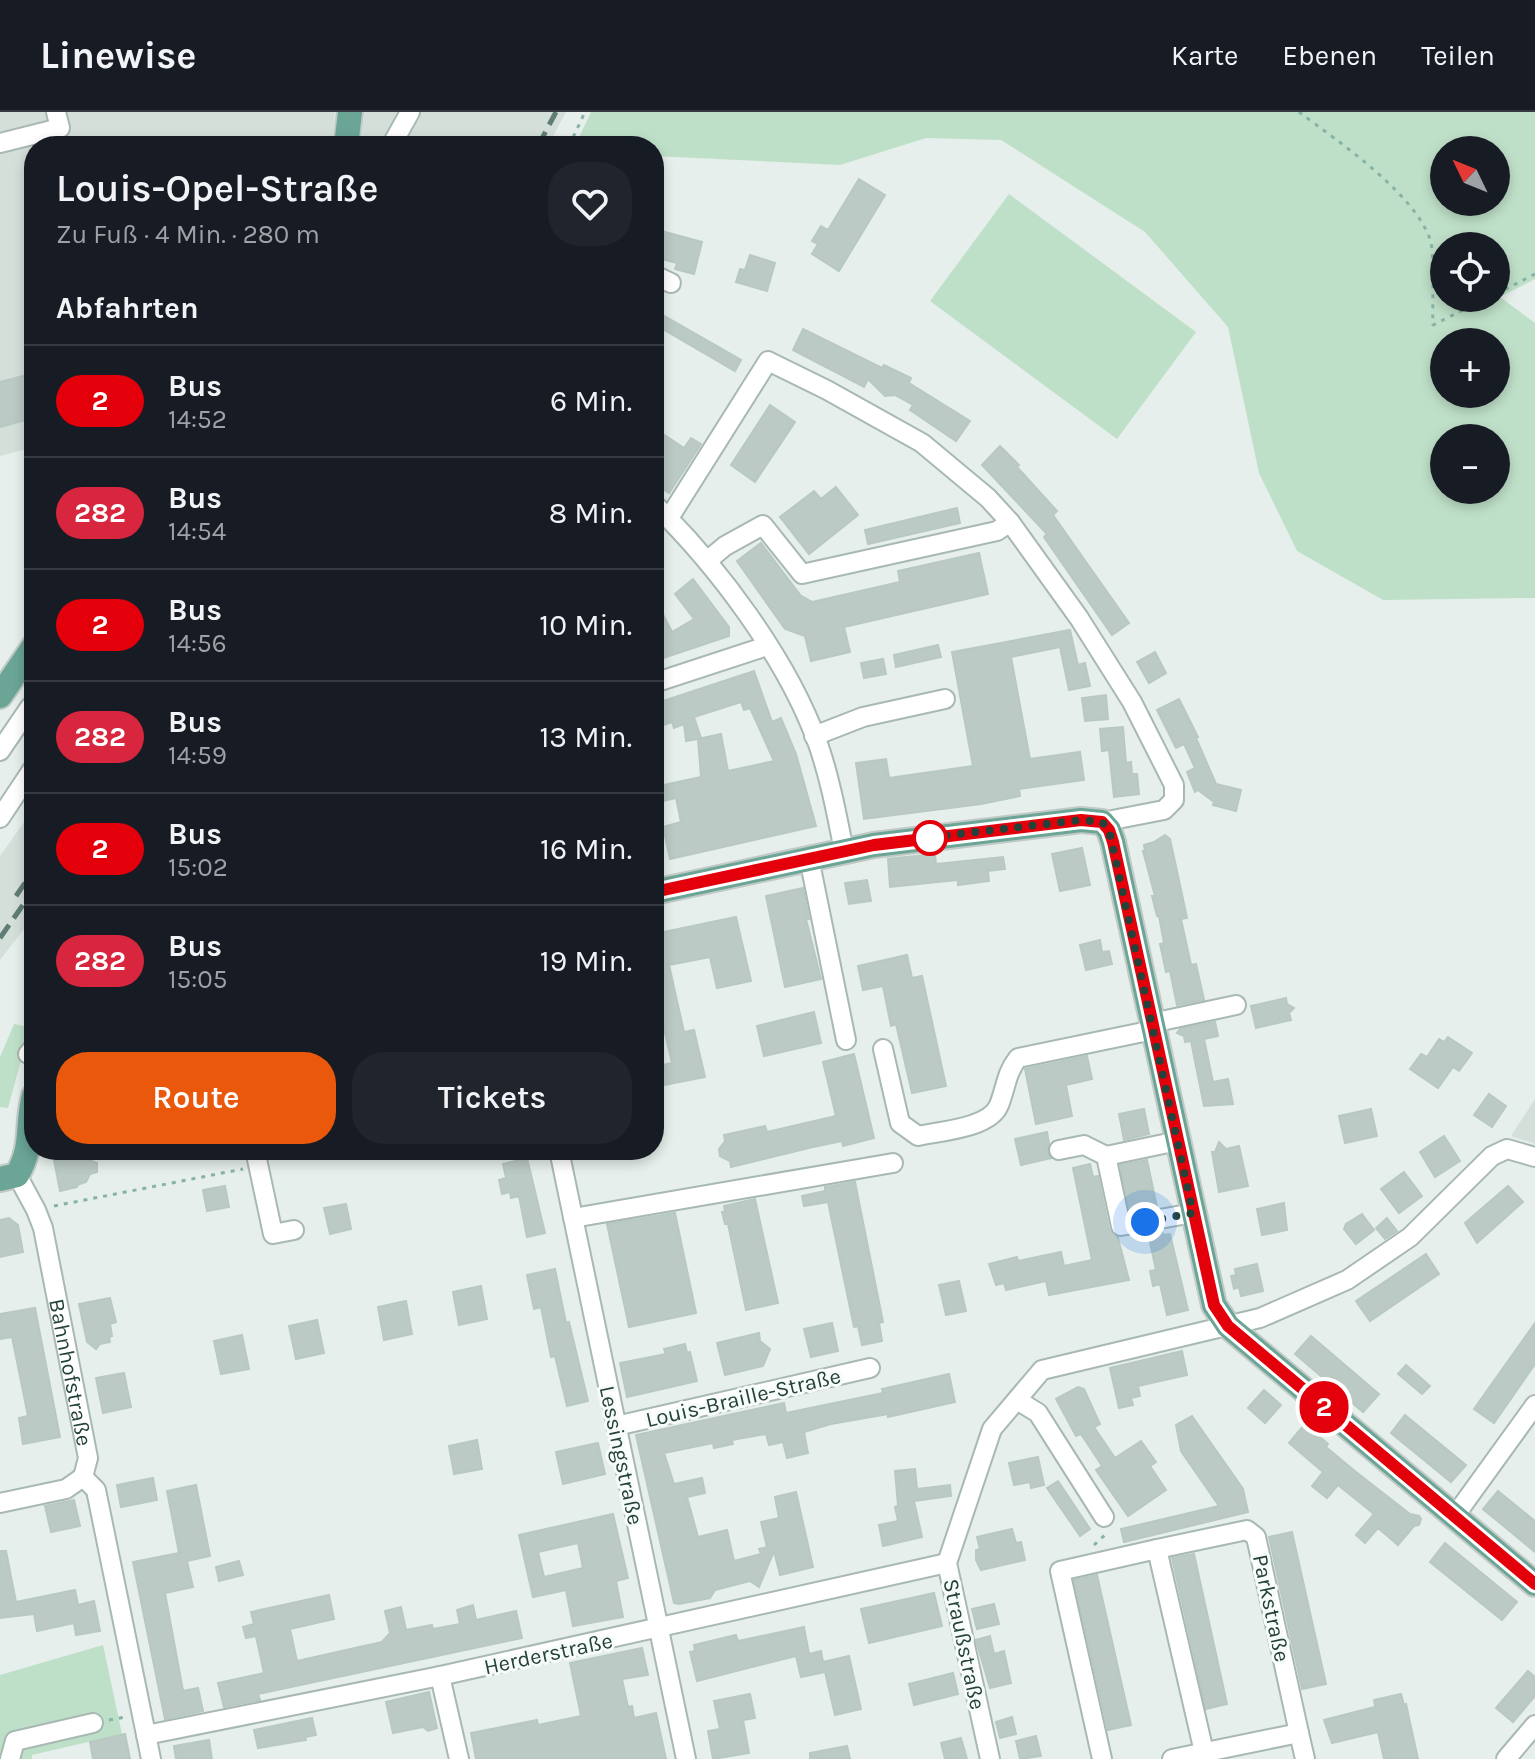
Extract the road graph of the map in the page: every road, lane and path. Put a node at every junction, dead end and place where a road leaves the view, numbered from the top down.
1 (56, 112) edge
2 (350, 112) edge
3 (410, 112) edge
4 (585, 112) edge
5 (1299, 112) edge
6 (28, 136) edge
7 (347, 136) edge
8 (397, 136) edge
9 (574, 136) edge
10 (24, 137) edge
11 (0, 143) edge
12 (1430, 238) edge
13 (1535, 274) edge
14 (1510, 287) edge
15 (1433, 312) edge
16 (1459, 312) edge
17 (664, 513) edge
18 (669, 518) junction
19 (1010, 522) junction
20 (707, 561) junction
21 (767, 646) junction
22 (24, 660) edge
23 (664, 680) edge
24 (2, 692) edge
25 (945, 699) dead end
26 (24, 704) edge
27 (24, 719) edge
28 (814, 736) junction
29 (0, 751) edge
30 (24, 782) edge
31 (0, 818) edge
32 (1102, 822) junction
33 (844, 851) junction
34 (809, 858) junction
35 (664, 890) edge
36 (1236, 1005) dead end
37 (1153, 1026) junction
38 (846, 1040) dead end
39 (883, 1049) dead end
40 (1178, 1141) junction
41 (1059, 1150) dead end
42 (1106, 1156) junction
43 (1535, 1157) edge
44 (26, 1160) edge
45 (248, 1160) edge
46 (256, 1160) edge
47 (561, 1160) edge
48 (893, 1163) dead end
49 (9, 1177) edge
50 (36, 1210) junction
51 (1193, 1213) junction
52 (573, 1218) junction
53 (294, 1230) dead end
54 (1228, 1326) junction
55 (870, 1368) dead end
56 (1017, 1400) junction
57 (1535, 1405) edge
58 (616, 1426) junction
59 (83, 1477) junction
60 (0, 1503) edge
61 (1104, 1517) joint
62 (1454, 1517) junction
63 (1157, 1549) junction
64 (947, 1563) junction
65 (1073, 1568) junction
66 (1535, 1584) edge
67 (658, 1629) junction
68 (440, 1676) junction
69 (93, 1723) dead end
70 (1535, 1725) edge
71 (1299, 1733) junction
72 (146, 1735) junction
73 (8, 1746) edge
74 (1204, 1752) junction
75 (151, 1759) edge
76 (459, 1759) edge
77 (686, 1759) edge
78 (990, 1759) edge
79 (1102, 1759) edge
80 (1172, 1759) edge
81 (1305, 1759) edge
82 (1506, 1759) edge

1 - 6 street
2 - 7 main road
3 - 8 street
4 - 9 path
5 - 12 path
10 - 11 street
13 - 14 path
15 - 16 path
17 - 18 street
18 - 19 street
18 - 20 street
19 - 20 street
19 - 32 street
20 - 21 street
21 - 23 street
21 - 28 street
22 - 24 main road
24 - 26 street
25 - 28 street
27 - 29 street
28 - 33 street
30 - 31 street
32 - 33 main road
32 - 37 main road
33 - 34 main road
34 - 35 main road
34 - 38 street
36 - 37 street
37 - 39 street
37 - 40 main road
40 - 42 street
40 - 51 main road
41 - 42 street
42 - 51 street
43 - 54 street, Straußstraße
44 - 49 main road, Bahnhofstraße
45 - 50 path
46 - 53 street
47 - 52 street, Lessingstraße
48 - 52 street
49 - 50 street, Bahnhofstraße
50 - 59 street, Bahnhofstraße
51 - 54 main road
52 - 58 street, Lessingstraße
54 - 56 street, Straußstraße
54 - 62 main road
55 - 58 street, Louis-Braille-Straße
56 - 61 street
56 - 64 street, Straußstraße
57 - 62 street
58 - 67 street, Lessingstraße
59 - 60 street
59 - 72 street, Bahnhofstraße
61 - 65 path
62 - 66 main road
63 - 65 street, Parkstraße
63 - 71 street, Parkstraße
63 - 74 street
64 - 67 street, Herderstraße
64 - 78 street, Straußstraße
65 - 79 street
67 - 68 street, Herderstraße
67 - 77 street, Lessingstraße
68 - 72 street, Herderstraße
68 - 76 street
69 - 73 street
70 - 82 street
71 - 74 street
71 - 81 street, Parkstraße
72 - 75 street, Bahnhofstraße
74 - 80 street

